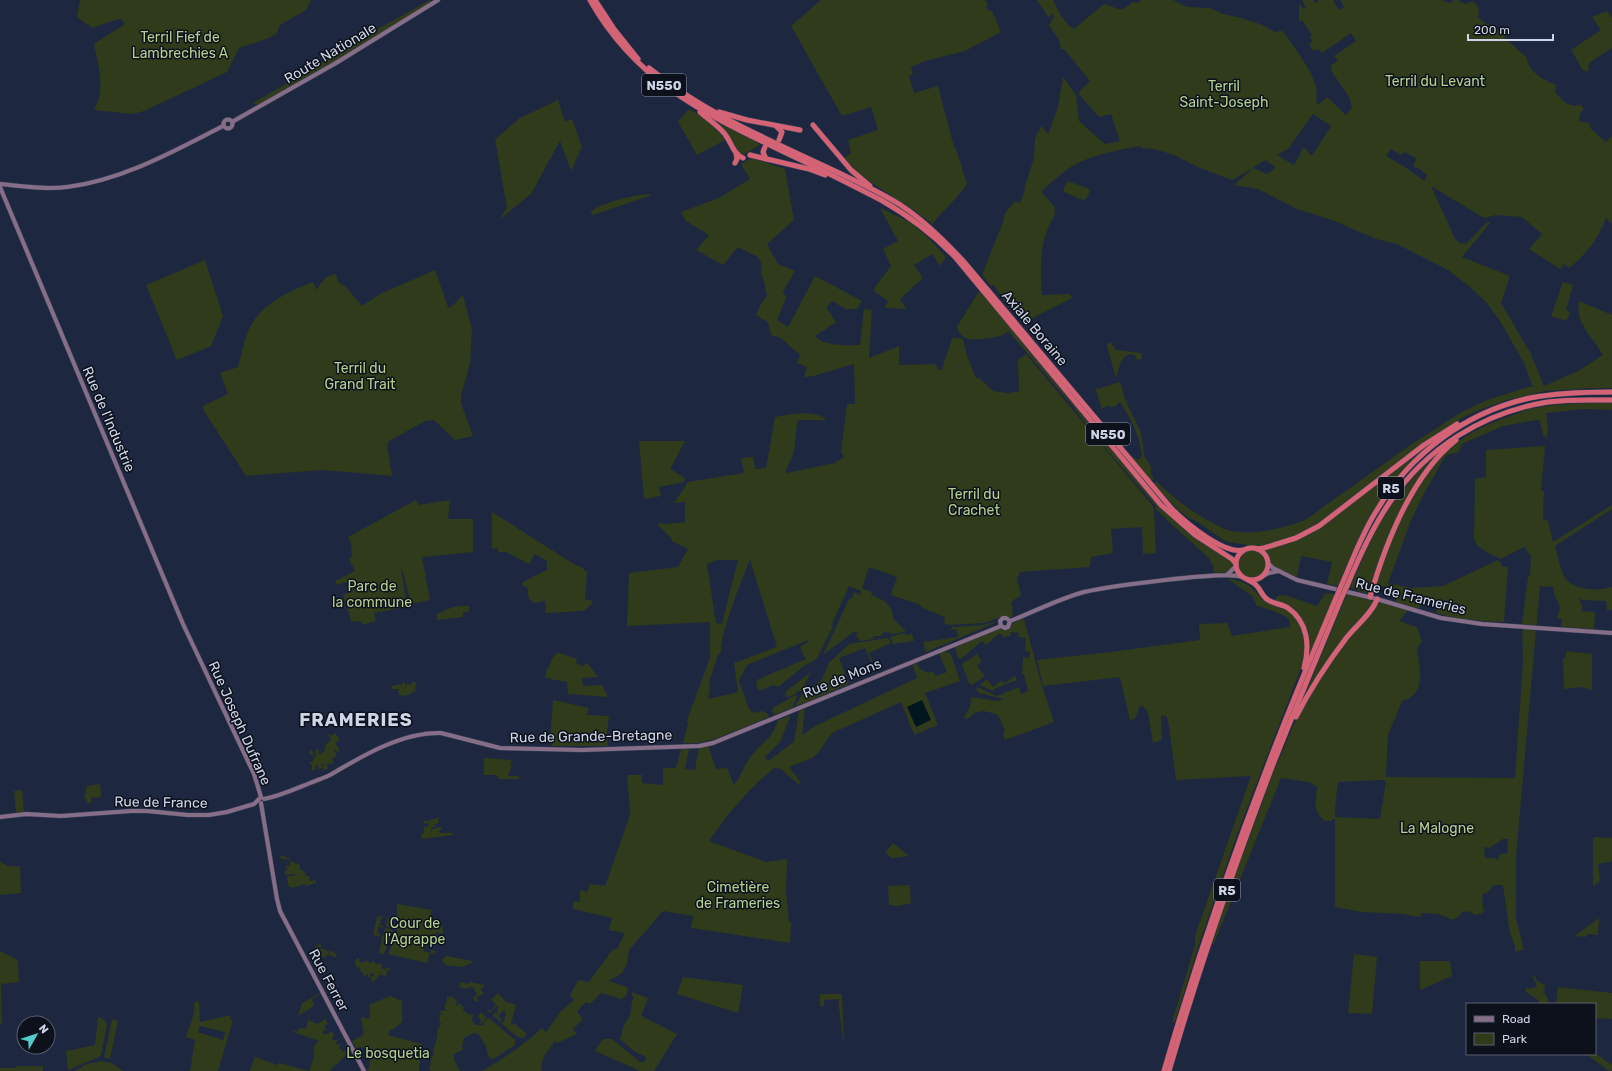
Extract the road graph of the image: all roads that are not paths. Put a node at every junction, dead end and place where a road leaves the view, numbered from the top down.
1 (438, 0) edge
2 (590, 0) edge
3 (595, 0) edge
4 (688, 102) junction
5 (699, 104) junction
6 (813, 125) dead end
7 (776, 126) junction
8 (800, 130) dead end
9 (764, 139) junction
10 (779, 140) dead end
11 (765, 147) dead end
12 (782, 148) junction
13 (736, 153) junction
14 (750, 155) dead end
15 (743, 158) dead end
16 (766, 159) junction
17 (734, 163) dead end
18 (0, 184) edge
19 (851, 184) junction
20 (0, 187) edge
21 (898, 204) junction
22 (922, 223) junction
23 (988, 294) junction
24 (1612, 392) edge
25 (1612, 400) edge
26 (1472, 419) junction
27 (1467, 430) junction
28 (1257, 549) junction
29 (1244, 550) junction
30 (1268, 563) junction
31 (1236, 565) junction
32 (1279, 571) junction
33 (1227, 574) junction
34 (1263, 576) junction
35 (1242, 577) junction
36 (1248, 580) junction
37 (1344, 585) junction
38 (1370, 597) junction
39 (1339, 598) junction
40 (1377, 599) junction
41 (1010, 621) junction
42 (1000, 624) junction
43 (1612, 633) edge
44 (199, 658) joint
45 (1303, 678) junction
46 (1286, 733) junction
47 (690, 746) joint
48 (261, 800) junction
49 (0, 817) edge
50 (276, 899) joint
51 (364, 1071) edge
52 (1164, 1071) edge
53 (1169, 1071) edge

1 - 18 main road, Route Nationale
2 - 4 highway, N550
3 - 5 highway, N550
4 - 9 highway, N550
4 - 13 highway
5 - 7 highway
5 - 9 highway, N550
6 - 21 highway
7 - 8 highway
7 - 10 highway
9 - 12 highway, N550
11 - 16 highway
12 - 19 highway, Axiale Boraine / N550
12 - 21 highway, Axiale Boraine / N550
13 - 15 highway
13 - 17 highway
14 - 16 highway
16 - 19 highway
19 - 22 highway, Axiale Boraine / N550
20 - 44 main road, Rue de l'Industrie
21 - 22 highway, Axiale Boraine / N550
22 - 23 highway, Axiale Boraine / N550
23 - 29 highway, Axiale Boraine / N550
23 - 31 highway, Axiale Boraine / N550
24 - 26 highway, R5
25 - 27 highway, R5
26 - 28 highway
26 - 37 highway, R5
27 - 37 highway, R5
27 - 38 highway
28 - 29 highway
28 - 30 highway
29 - 31 highway
30 - 32 main road, Rue de Frameries
30 - 34 highway
31 - 33 main road
31 - 35 highway
32 - 34 main road
32 - 38 main road, Rue de Frameries
33 - 35 main road
33 - 41 main road
34 - 36 highway
35 - 36 highway
36 - 45 highway
37 - 39 highway, R5, bridge
38 - 40 main road, Rue de Frameries
39 - 45 highway, R5
39 - 46 highway, R5
40 - 43 main road, Rue de Frameries
40 - 46 highway
41 - 42 main road
41 - 42 main road
42 - 47 main road, Rue de Mons
44 - 48 main road, Rue Joseph Dufrane
45 - 52 highway, R5
46 - 53 highway, R5
47 - 48 main road, Rue de Grande-Bretagne
48 - 49 main road, Rue de France
48 - 50 main road, Rue Joseph Dufrane
50 - 51 main road, Rue Ferrer

